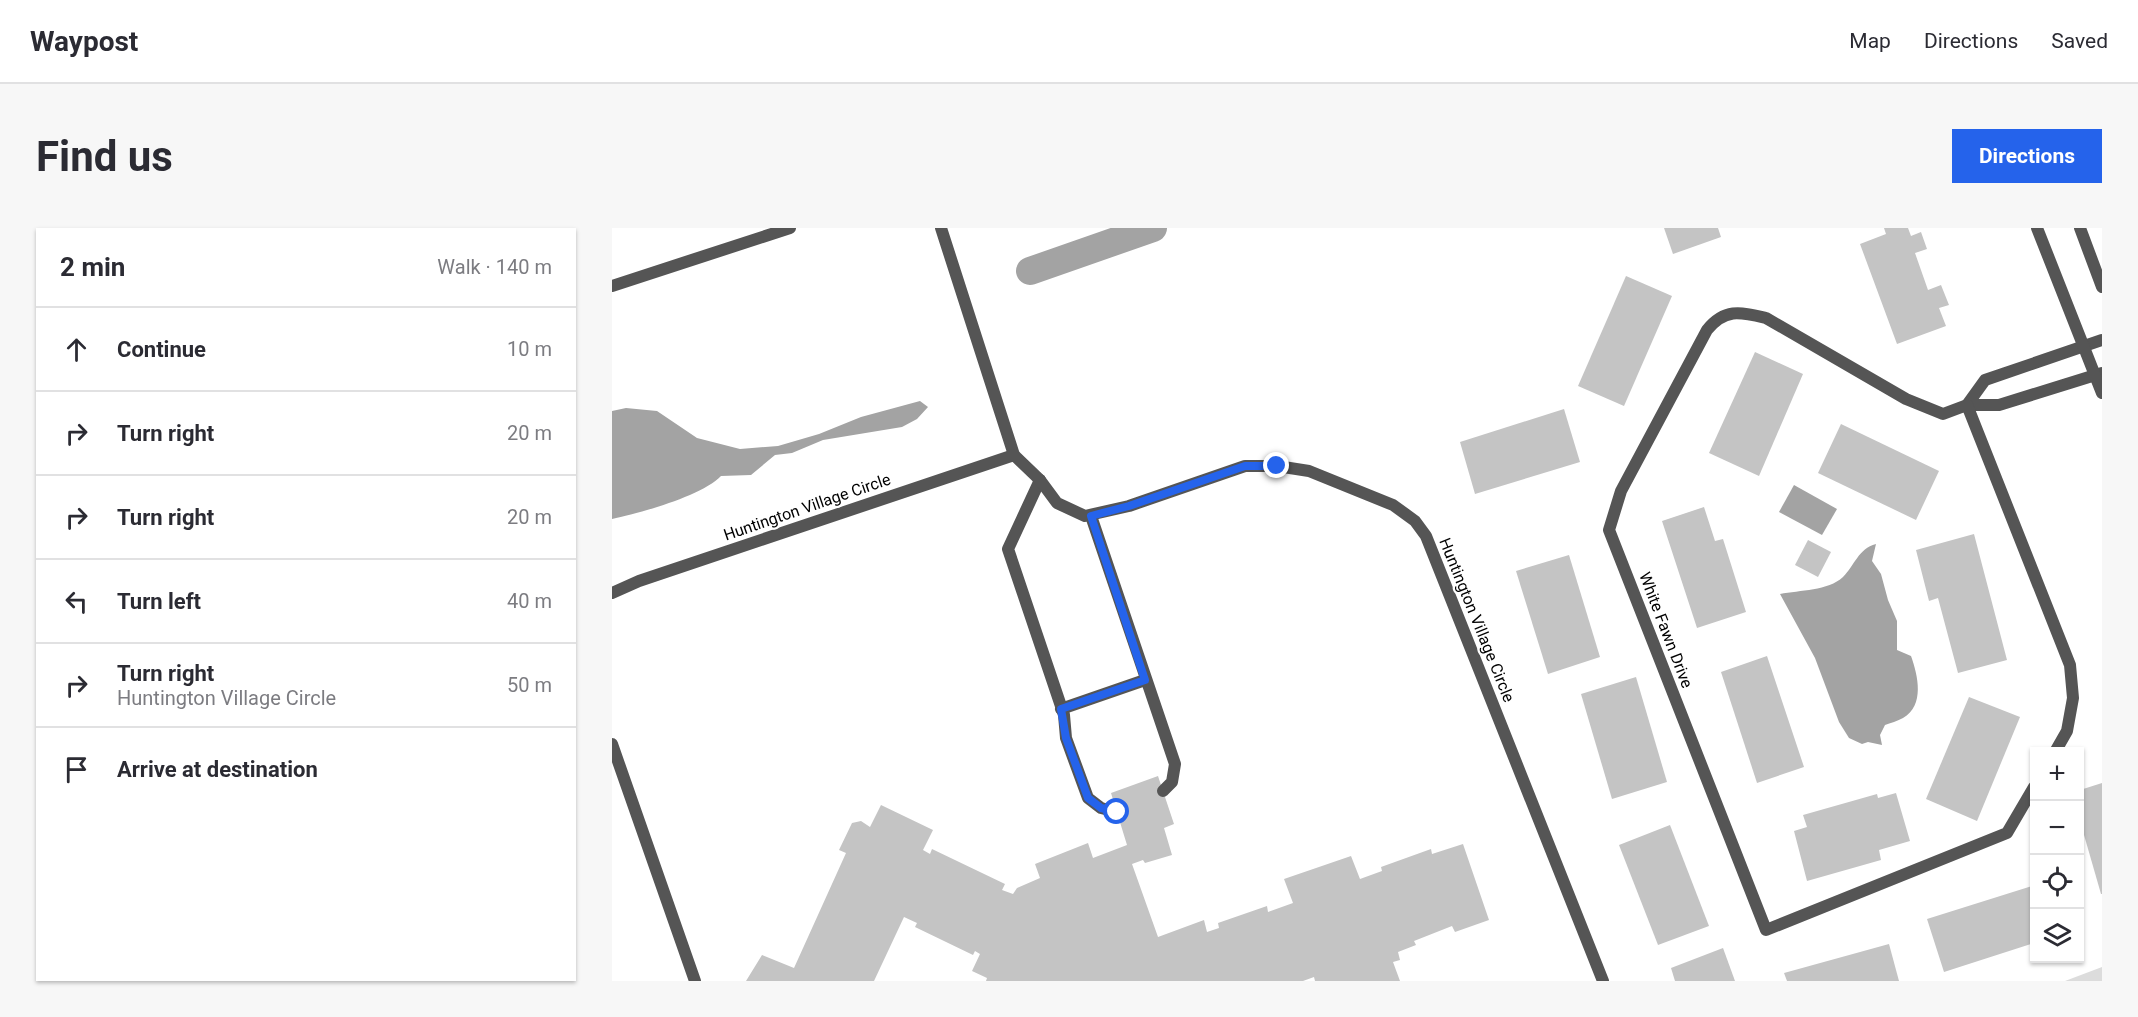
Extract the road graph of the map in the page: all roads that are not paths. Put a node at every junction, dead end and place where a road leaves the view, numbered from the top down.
1 (790, 228) edge
2 (941, 228) edge
3 (2037, 228) edge
4 (2080, 228) edge
5 (612, 286) edge
6 (2102, 287) edge
7 (2102, 340) edge
8 (2083, 347) junction
9 (2098, 374) edge
10 (2102, 393) edge
11 (1967, 405) junction
12 (1014, 455) junction
13 (1040, 480) junction
14 (1091, 516) junction
15 (612, 593) edge
16 (1145, 680) junction
17 (1061, 709) junction
18 (612, 744) edge
19 (2058, 747) edge
20 (1163, 791) dead end
21 (2030, 794) edge
22 (1117, 812) dead end
23 (695, 981) edge
24 (1603, 981) edge

1 - 5 street
2 - 12 street
3 - 8 street
4 - 6 street
7 - 8 street
8 - 9 street
8 - 11 street
9 - 10 street
9 - 11 street, White Fawn Drive
11 - 19 street
11 - 21 street, White Fawn Drive
12 - 13 street
12 - 15 street, Huntington Village Circle
13 - 14 street
13 - 17 street
14 - 16 street
14 - 24 street, Huntington Village Circle
16 - 17 street
16 - 20 street
17 - 22 street
18 - 23 street

